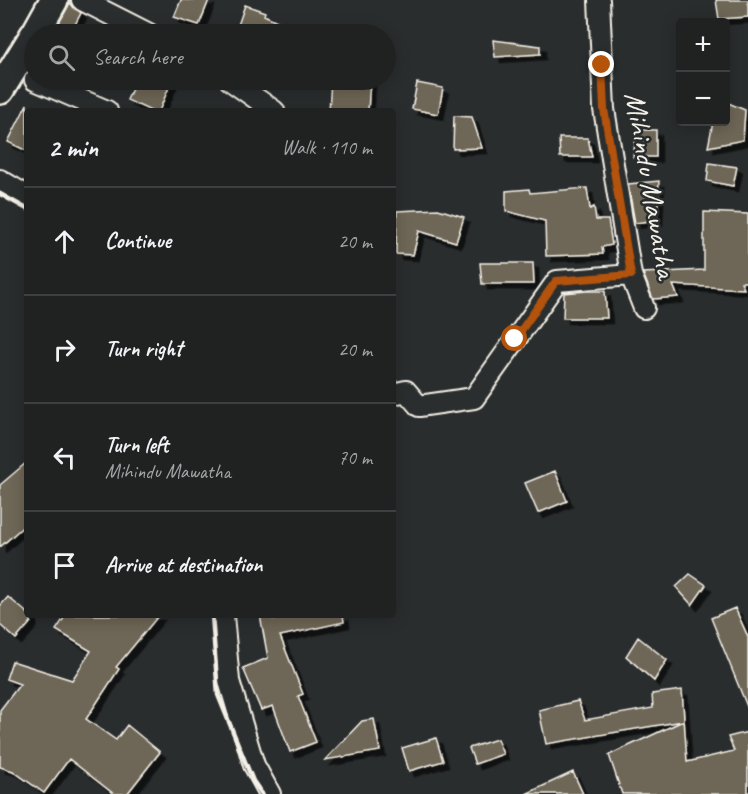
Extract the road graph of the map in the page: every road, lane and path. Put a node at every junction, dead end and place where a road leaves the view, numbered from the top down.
1 (54, 0) edge
2 (82, 0) edge
3 (599, 0) edge
4 (41, 24) edge
5 (129, 24) edge
6 (49, 90) edge
7 (244, 90) edge
8 (99, 108) edge
9 (270, 108) edge
10 (0, 180) edge
11 (24, 194) edge
12 (631, 275) junction
13 (644, 308) dead end
14 (396, 393) edge
15 (223, 618) edge
16 (270, 794) edge

1 - 4 street
2 - 5 street
3 - 12 street, Mihindu Mawatha
6 - 8 street
7 - 9 street
10 - 11 street
12 - 13 street, Mihindu Mawatha
12 - 14 street
15 - 16 street

